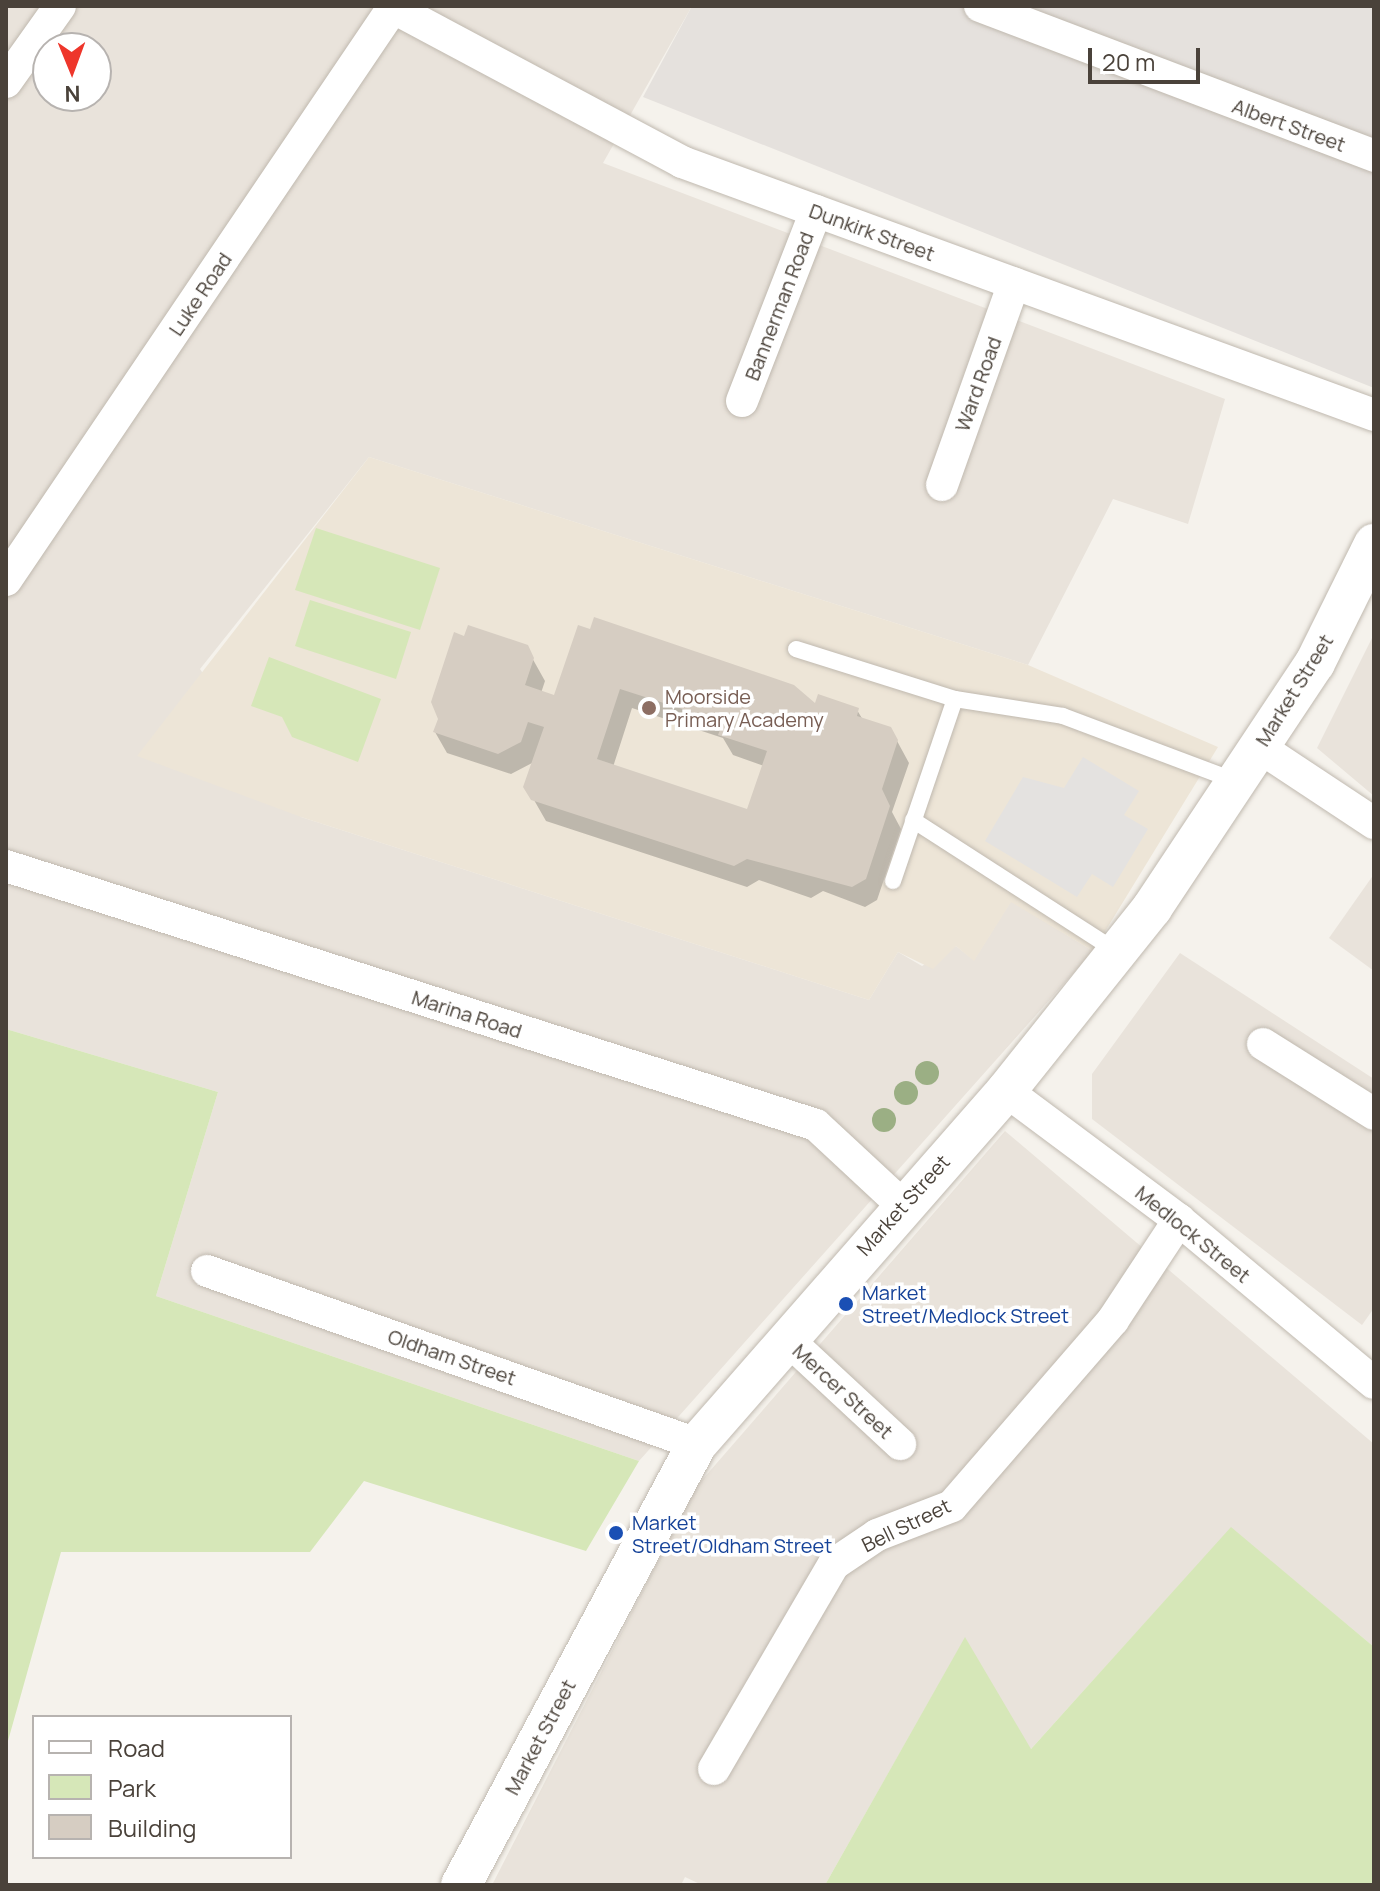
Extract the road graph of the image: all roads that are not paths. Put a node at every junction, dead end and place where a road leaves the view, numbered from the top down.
1 (60, 6) edge
2 (980, 6) edge
3 (392, 7) edge
4 (6, 82) edge
5 (1374, 156) edge
6 (816, 211) junction
7 (1014, 283) junction
8 (742, 401) dead end
9 (1374, 415) edge
10 (942, 485) dead end
11 (1373, 550) edge
12 (6, 580) edge
13 (796, 649) dead end
14 (955, 699) junction
15 (1259, 747) junction
16 (1236, 781) junction
17 (913, 820) junction
18 (1374, 823) edge
19 (6, 866) edge
20 (893, 881) dead end
21 (1116, 951) junction
22 (1263, 1044) dead end
23 (1006, 1091) junction
24 (1374, 1114) edge
25 (902, 1205) junction
26 (1179, 1220) junction
27 (207, 1271) dead end
28 (786, 1338) junction
29 (1371, 1372) edge
30 (697, 1444) junction
31 (900, 1444) dead end
32 (714, 1769) dead end
33 (461, 1885) edge

1 - 4 street
2 - 5 street, Albert Street
3 - 6 street, Dunkirk Street
3 - 12 street, Luke Road
6 - 7 street, Dunkirk Street
6 - 8 street, Bannerman Road
7 - 9 street, Dunkirk Street
7 - 10 street, Ward Road
11 - 15 street, Market Street
13 - 14 lane
14 - 16 lane
14 - 17 lane
15 - 16 street, Market Street
15 - 18 street
16 - 21 street, Market Street
17 - 20 lane
17 - 21 lane
19 - 25 street, Marina Road
21 - 23 street, Market Street
22 - 24 street
23 - 25 street, Market Street
23 - 26 street, Medlock Street
25 - 28 street, Market Street
26 - 29 street, Medlock Street
26 - 32 street, Bell Street
27 - 30 street, Oldham Street
28 - 30 street, Market Street
28 - 31 street, Mercer Street
30 - 33 street, Market Street

